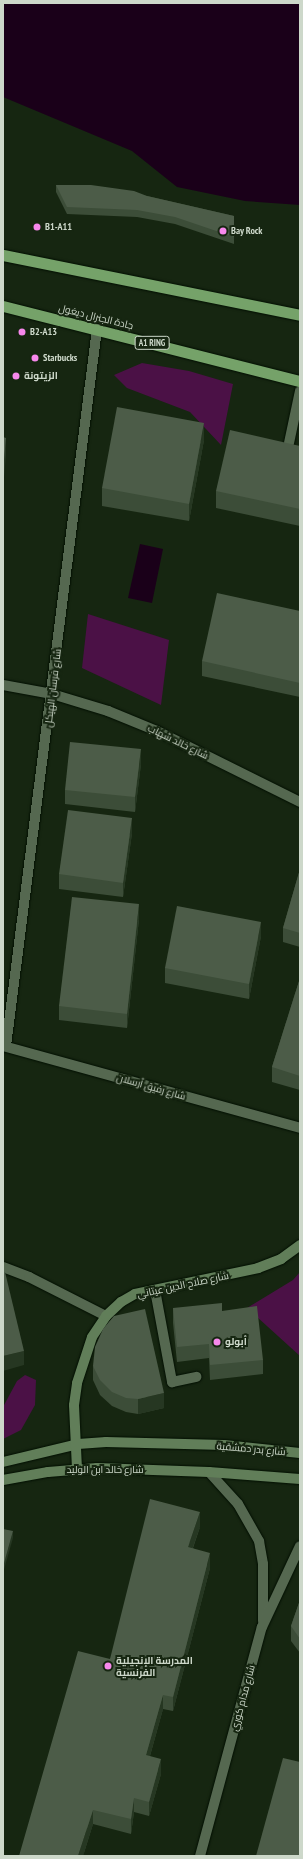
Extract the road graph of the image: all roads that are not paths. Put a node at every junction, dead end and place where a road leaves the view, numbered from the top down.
1 (3, 255) edge
2 (3, 306) edge
3 (300, 315) edge
4 (97, 329) junction
5 (300, 381) edge
6 (300, 391) edge
7 (289, 443) edge
8 (3, 685) edge
9 (52, 694) junction
10 (300, 802) edge
11 (4, 1046) edge
12 (300, 1128) edge
13 (300, 1245) edge
14 (3, 1267) edge
15 (155, 1290) junction
16 (106, 1316) junction
17 (196, 1377) dead end
18 (78, 1444) junction
19 (300, 1453) edge
20 (3, 1462) edge
21 (77, 1469) junction
22 (209, 1472) junction
23 (300, 1479) edge
24 (3, 1480) edge
25 (300, 1546) edge
26 (262, 1627) junction
27 (200, 1856) edge

1 - 3 highway
2 - 4 highway, جادة الجنرال ديغول / A1 RING
4 - 5 highway, جادة الجنرال ديغول / A1 RING
4 - 9 street, شارع فرسان الهيكل
6 - 7 street
8 - 9 street, شارع خالد شهاب
9 - 10 street, شارع خالد شهاب
9 - 11 street, شارع فرسان الهيكل
11 - 12 street, شارع رفيق أرسلان
13 - 15 main road, شارع صلاح الدين عيتاني
14 - 16 street
15 - 16 main road, شارع صلاح الدين عيتاني
15 - 17 street
16 - 18 main road, شارع صلاح الدين عيتاني
18 - 19 main road, شارع بدر دمشقية
18 - 20 main road
18 - 21 main road, شارع صلاح الدين عيتاني
21 - 22 main road, شارع خالد ابن الوليد
21 - 24 main road, شارع خالد ابن الوليد
22 - 23 main road
22 - 26 street
25 - 26 street, شارع مدام كوري
26 - 27 street, شارع مدام كوري

